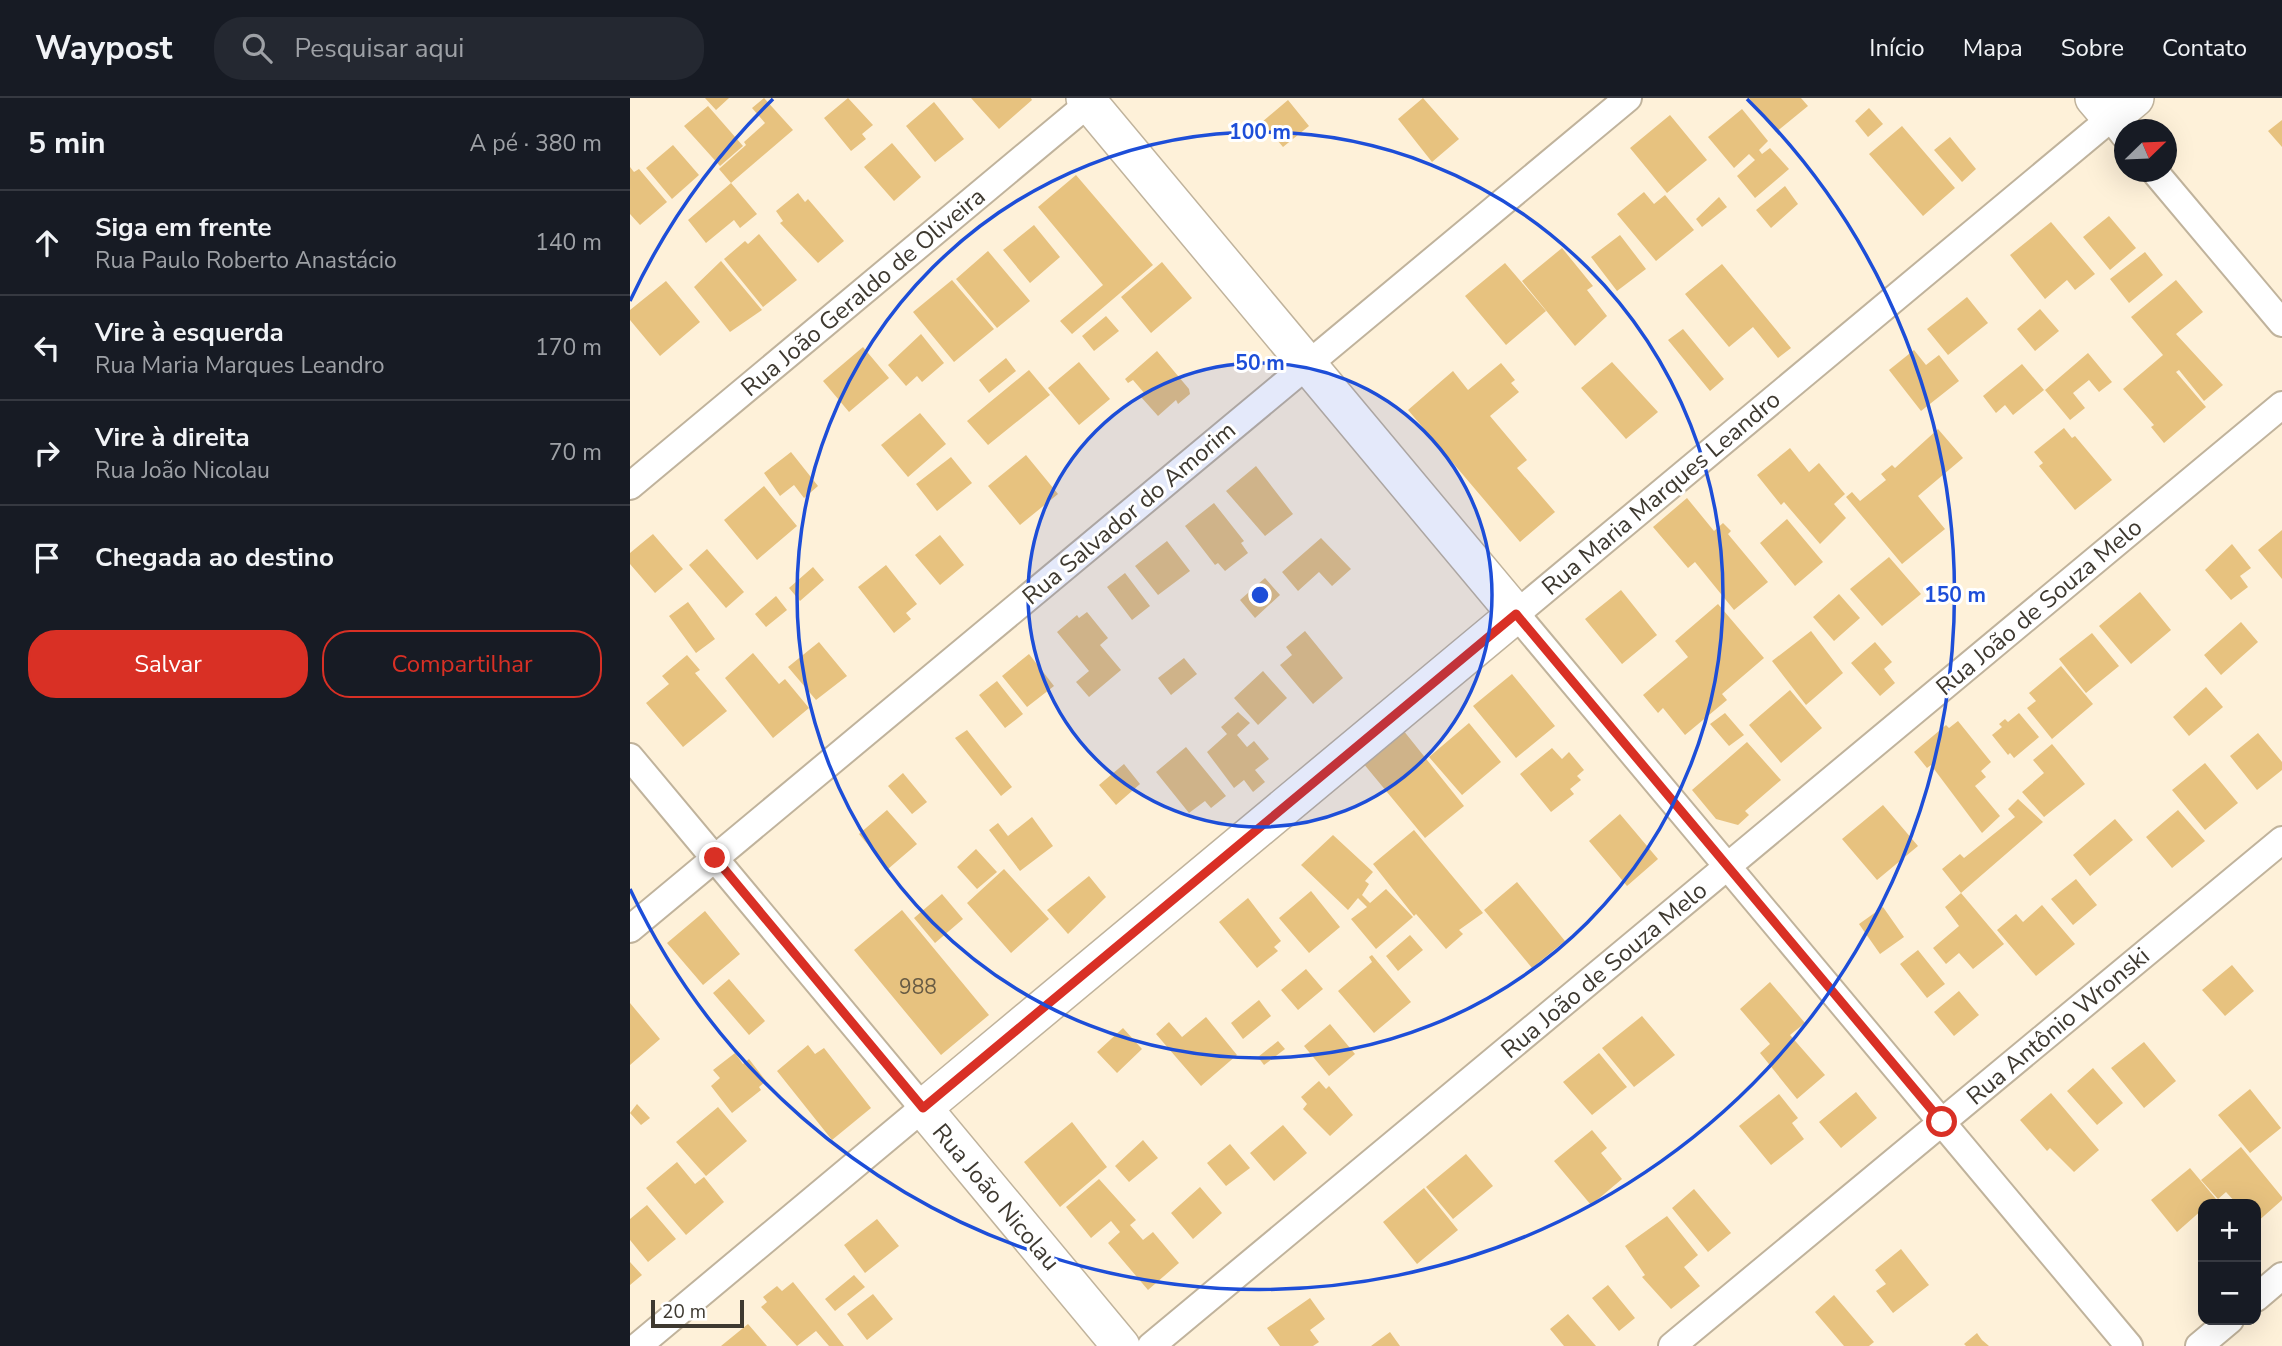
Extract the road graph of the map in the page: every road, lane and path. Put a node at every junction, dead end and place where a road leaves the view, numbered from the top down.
1 (1628, 98) edge
2 (1090, 100) edge
3 (2116, 112) edge
4 (2163, 182) edge
5 (2282, 323) edge
6 (1308, 364) junction
7 (2282, 405) edge
8 (630, 486) edge
9 (1516, 614) junction
10 (630, 757) edge
11 (2282, 840) edge
12 (715, 858) junction
13 (1728, 866) junction
14 (630, 929) edge
15 (923, 1108) junction
16 (1942, 1122) junction
17 (2282, 1276) edge
18 (2261, 1294) edge
19 (2224, 1325) edge
20 (638, 1346) edge
21 (1121, 1346) edge
22 (1151, 1346) edge
23 (1672, 1346) edge
24 (2129, 1346) edge
25 (2199, 1346) edge

1 - 6 street, Rua Salvador do Amorim
2 - 6 street
2 - 8 street, Rua João Geraldo de Oliveira
3 - 9 street, Rua Maria Marques Leandro
4 - 5 street
6 - 9 street
6 - 12 street, Rua Salvador do Amorim
7 - 13 street, Rua João de Souza Melo
9 - 13 street
9 - 15 street, Rua Maria Marques Leandro
10 - 12 street, Rua João Nicolau
11 - 16 street, Rua Antônio Wronski
12 - 14 street, Rua Salvador do Amorim
12 - 15 street, Rua João Nicolau
13 - 16 street
13 - 22 street, Rua João de Souza Melo
15 - 20 street, Rua Maria Marques Leandro
15 - 21 street, Rua João Nicolau
16 - 23 street, Rua Antônio Wronski
16 - 24 street
17 - 18 street
19 - 25 street

